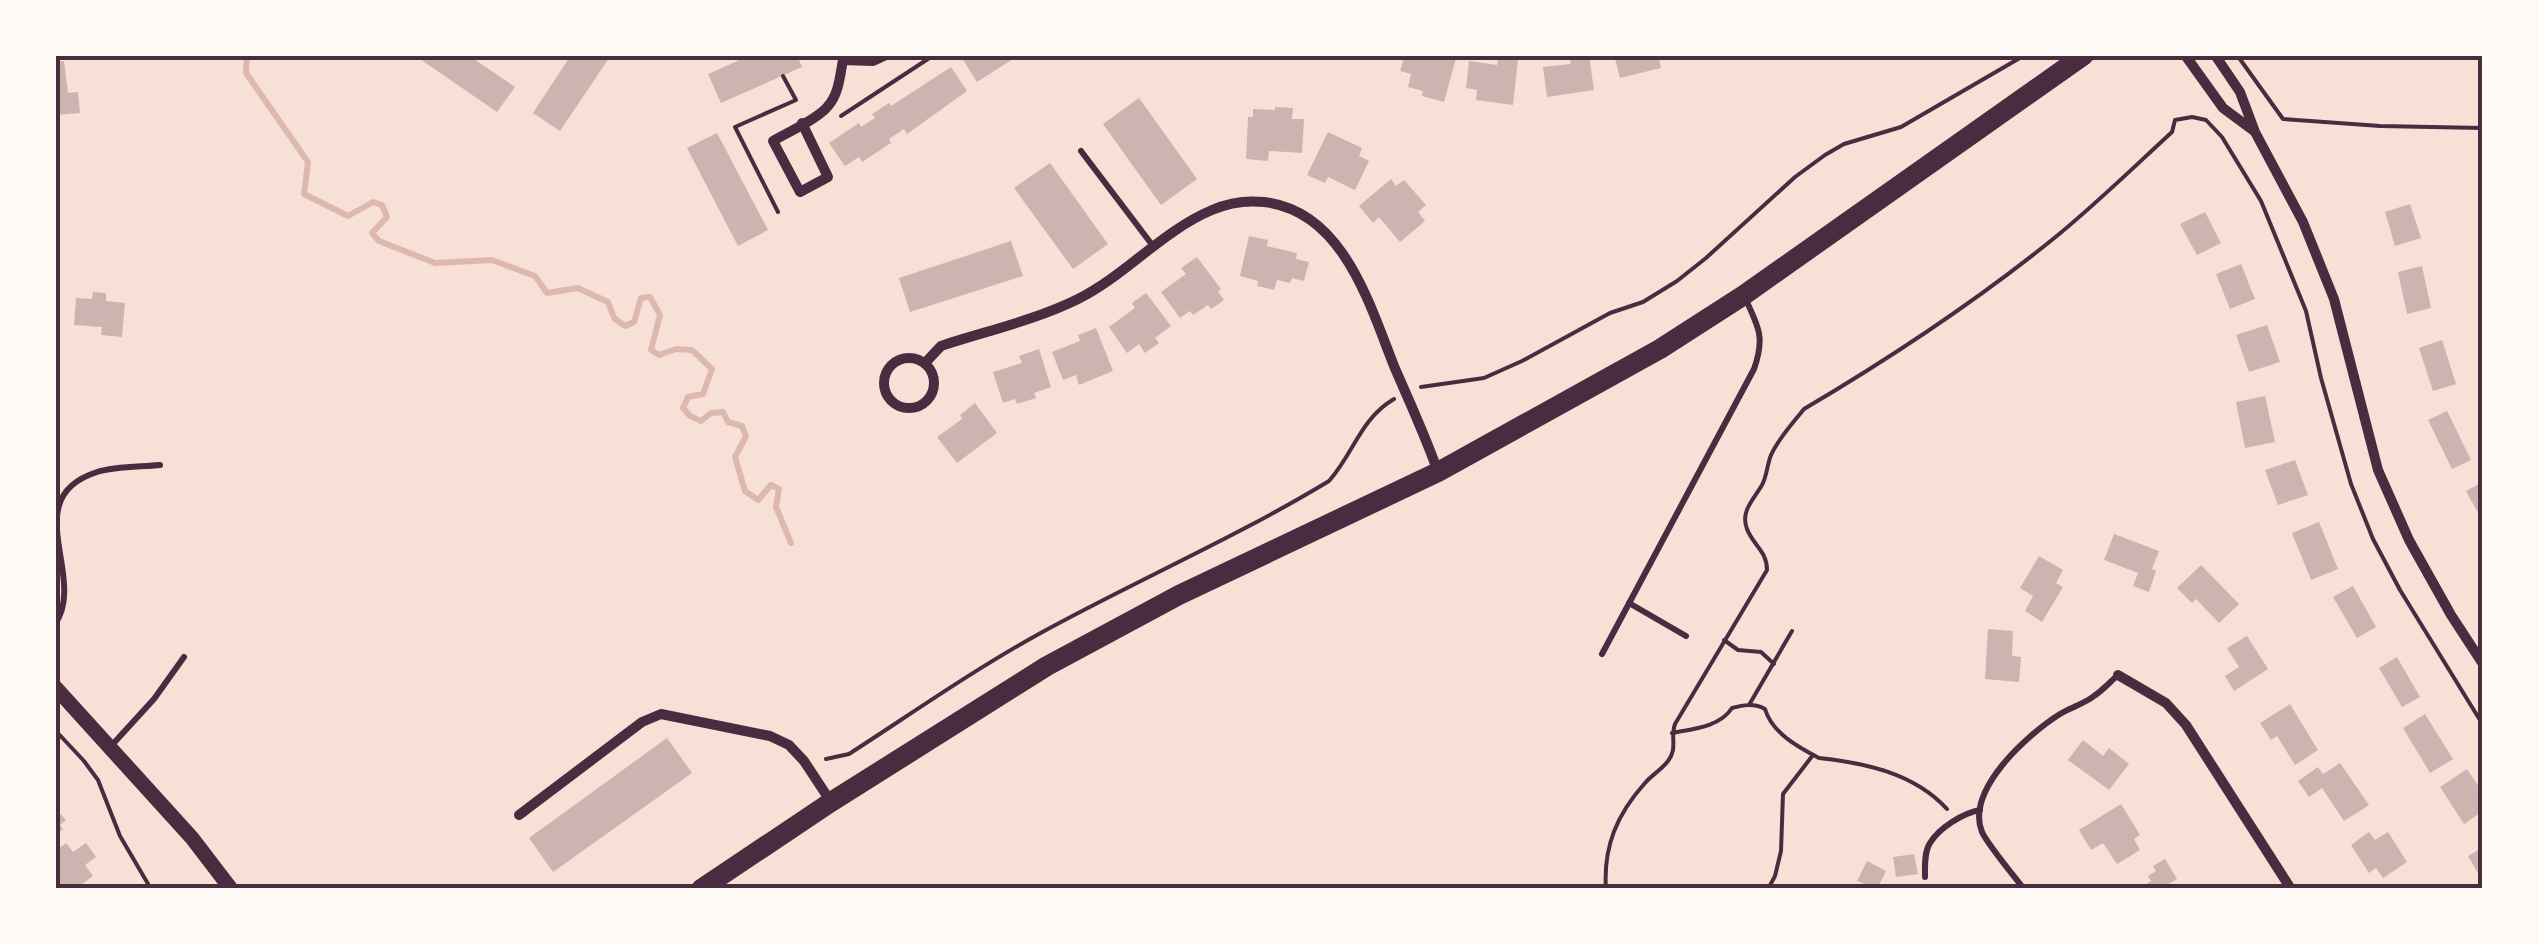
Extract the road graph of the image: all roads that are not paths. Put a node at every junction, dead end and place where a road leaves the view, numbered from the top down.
1 (886, 55) edge
2 (2084, 55) edge
3 (2185, 55) edge
4 (2214, 55) edge
5 (842, 57) edge
6 (802, 123) junction
7 (2255, 132) junction
8 (1081, 151) dead end
9 (1154, 247) junction
10 (1744, 295) junction
11 (925, 363) junction
12 (160, 465) dead end
13 (1438, 472) junction
14 (1629, 603) junction
15 (55, 624) edge
16 (1686, 636) dead end
17 (1602, 654) dead end
18 (184, 658) dead end
19 (2483, 664) edge
20 (2118, 675) joint
21 (55, 687) edge
22 (108, 748) junction
23 (831, 802) junction
24 (1980, 810) junction
25 (519, 815) dead end
26 (1924, 877) dead end
27 (230, 889) edge
28 (701, 889) edge
29 (2024, 889) edge
30 (2291, 889) edge

1 - 5 street
2 - 10 main road
3 - 7 street
4 - 7 street
5 - 6 street
6 - 6 street
7 - 19 street
8 - 9 lane
9 - 11 street
9 - 13 street
10 - 13 main road
10 - 14 lane
11 - 11 street
12 - 15 lane
13 - 23 main road
14 - 16 lane
14 - 17 lane
18 - 22 lane
20 - 24 lane
20 - 30 street
21 - 22 street
22 - 27 street
23 - 25 street
23 - 28 main road
24 - 26 lane
24 - 29 lane

